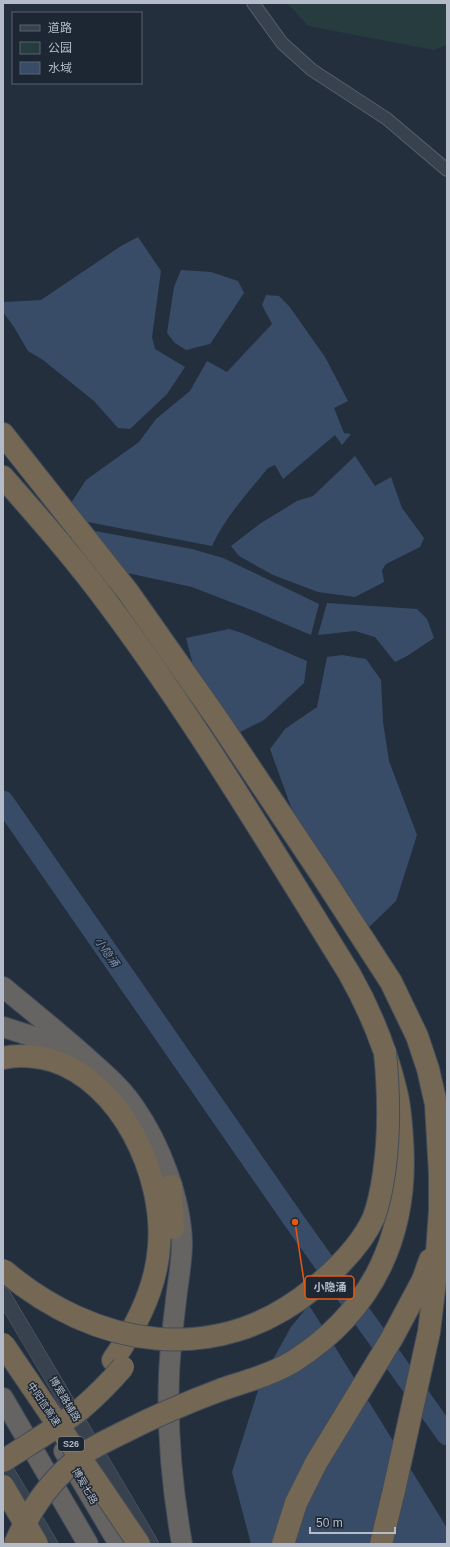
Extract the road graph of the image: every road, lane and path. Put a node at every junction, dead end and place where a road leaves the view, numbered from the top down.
1 (253, 3) edge
2 (447, 170) edge
3 (3, 434) edge
4 (3, 477) edge
5 (3, 987) edge
6 (3, 1027) edge
7 (385, 1052) junction
8 (3, 1058) edge
9 (96, 1065) junction
10 (171, 1186) junction
11 (440, 1210) junction
12 (3, 1270) edge
13 (3, 1295) edge
14 (3, 1345) edge
15 (118, 1364) junction
16 (3, 1398) edge
17 (3, 1446) edge
18 (3, 1461) edge
19 (3, 1465) edge
20 (3, 1486) edge
21 (15, 1544) edge
22 (37, 1544) edge
23 (50, 1544) edge
24 (88, 1544) edge
25 (119, 1544) edge
26 (139, 1544) edge
27 (151, 1544) edge
28 (182, 1544) edge
29 (283, 1544) edge
30 (381, 1544) edge

1 - 2 street
3 - 11 highway
4 - 7 highway
5 - 9 highway
6 - 9 highway
7 - 12 highway, bridge
7 - 21 highway, bridge
8 - 15 highway
9 - 10 highway
10 - 15 highway
10 - 28 highway
11 - 29 highway
11 - 30 highway
13 - 27 street, 博爱路辅路
14 - 25 highway, 博爱七路
14 - 26 highway, 中阳信高速 / S26, bridge
15 - 17 highway
15 - 18 highway, bridge
16 - 24 highway
19 - 23 street
20 - 22 highway, bridge

